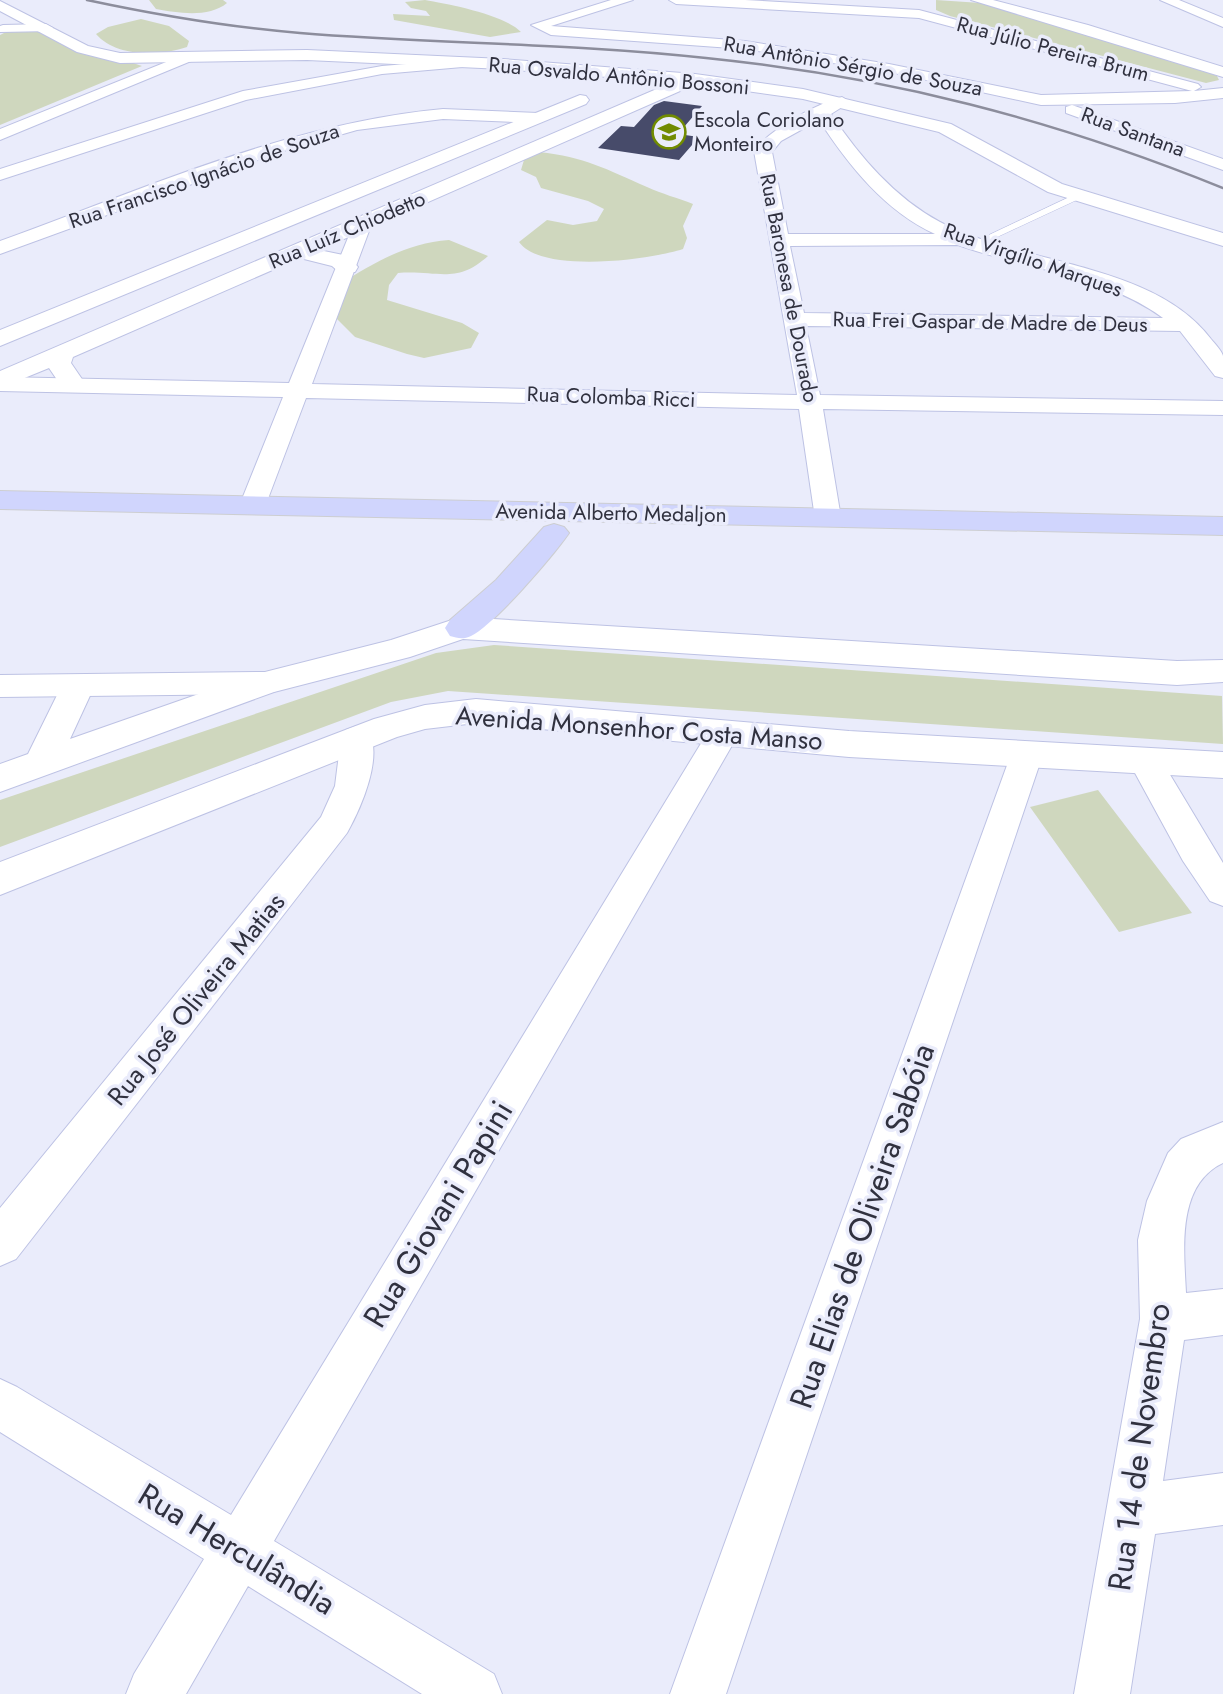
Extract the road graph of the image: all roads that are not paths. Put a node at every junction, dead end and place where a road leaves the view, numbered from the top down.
1 (626, 0) edge
2 (676, 0) edge
3 (978, 0) edge
4 (1167, 0) edge
5 (0, 5) edge
6 (917, 7) edge
7 (24, 16) junction
8 (1223, 23) edge
9 (46, 28) junction
10 (1, 30) edge
11 (354, 57) junction
12 (157, 63) junction
13 (469, 63) junction
14 (1223, 72) edge
15 (353, 75) junction
16 (640, 75) junction
17 (695, 79) junction
18 (1222, 94) edge
19 (1041, 100) junction
20 (842, 102) junction
21 (821, 111) junction
22 (538, 118) junction
23 (0, 135) edge
24 (1223, 165) edge
25 (1, 175) edge
26 (1078, 196) junction
27 (363, 223) junction
28 (780, 240) junction
29 (1223, 240) edge
30 (968, 242) junction
31 (0, 248) edge
32 (298, 251) junction
33 (347, 267) junction
34 (795, 319) junction
35 (1185, 325) junction
36 (0, 339) edge
37 (62, 353) junction
38 (1223, 371) edge
39 (0, 382) edge
40 (73, 386) junction
41 (299, 389) junction
42 (810, 402) junction
43 (1223, 408) edge
44 (0, 500) edge
45 (254, 504) junction
46 (828, 518) junction
47 (0, 526) edge
48 (1223, 526) edge
49 (554, 533) junction
50 (1223, 546) edge
51 (461, 628) junction
52 (1223, 671) edge
53 (265, 682) junction
54 (0, 686) edge
55 (77, 687) junction
56 (722, 735) junction
57 (357, 738) junction
58 (1026, 757) junction
59 (1145, 762) junction
60 (41, 764) junction
61 (1223, 765) edge
62 (0, 778) edge
63 (0, 879) edge
64 (1223, 891) edge
65 (1223, 1142) edge
66 (0, 1242) edge
67 (1223, 1312) edge
68 (1164, 1319) junction
69 (0, 1404) edge
70 (1223, 1499) edge
71 (1131, 1511) junction
72 (239, 1550) junction
73 (154, 1694) edge
74 (474, 1694) edge
75 (698, 1694) edge
76 (1102, 1694) edge

1 - 19 street, Rua Antônio Sérgio de Souza
2 - 6 street, Rua Júlio Pereira Brum
3 - 14 street
4 - 8 street
5 - 7 street, Rua Osvaldo Antônio Bossoni
6 - 18 street, Rua Júlio Pereira Brum
7 - 9 street, Rua Osvaldo Antônio Bossoni
7 - 10 street
9 - 10 street
9 - 12 street, Rua Osvaldo Antônio Bossoni
11 - 12 street, Rua Osvaldo Antônio Bossoni
11 - 13 street, Rua Osvaldo Antônio Bossoni
11 - 15 street
12 - 23 street
13 - 15 street
13 - 16 street, Rua Osvaldo Antônio Bossoni
15 - 25 street
16 - 17 street, Rua Osvaldo Antônio Bossoni
16 - 22 street, Rua Luíz Chiodetto
17 - 20 street, Rua Osvaldo Antônio Bossoni
17 - 27 street, Rua Luíz Chiodetto
18 - 19 street, Rua Antônio Sérgio de Souza
19 - 24 street, Rua Santana
20 - 21 street, Rua Baronesa de Dourado
20 - 26 street, Rua Osvaldo Antônio Bossoni
21 - 28 street, Rua Baronesa de Dourado
21 - 30 street, Rua Virgílio Marques
22 - 31 street, Rua Francisco Ignácio de Souza
22 - 36 street, Rua Luíz Chiodetto
26 - 29 street, Rua Osvaldo Antônio Bossoni
26 - 30 lane
27 - 32 street, Rua Luíz Chiodetto
27 - 33 street
28 - 30 street
28 - 34 street, Rua Baronesa de Dourado
30 - 35 street, Rua Virgílio Marques
32 - 33 street
32 - 37 street, Rua Luíz Chiodetto
33 - 41 street
34 - 35 street, Rua Frei Gaspar de Madre de Deus
34 - 42 street, Rua Baronesa de Dourado
35 - 38 street, Rua Virgílio Marques
37 - 39 street, Rua Luíz Chiodetto
37 - 40 street
39 - 40 street, Rua Colomba Ricci
40 - 41 street, Rua Colomba Ricci
41 - 42 street, Rua Colomba Ricci
41 - 45 street
42 - 43 street, Rua Colomba Ricci
42 - 46 street, Rua Baronesa de Dourado
44 - 45 main road, Avenida Alberto Medaljon
45 - 46 main road, Avenida Alberto Medaljon
46 - 48 main road, Avenida Alberto Medaljon
47 - 49 main road, Avenida Alberto Medaljon
49 - 50 main road, Avenida Alberto Medaljon
49 - 51 main road
51 - 52 street
51 - 53 street
53 - 55 street
53 - 60 street
54 - 55 street
55 - 60 street
56 - 57 street, Avenida Monsenhor Costa Manso
56 - 58 street, Avenida Monsenhor Costa Manso
56 - 72 street, Rua Giovani Papini
57 - 63 street, Avenida Monsenhor Costa Manso
57 - 66 street, Rua José Oliveira Matias
58 - 59 street, Avenida Monsenhor Costa Manso
58 - 75 street, Rua Elias de Oliveira Sabóia
59 - 61 street, Avenida Monsenhor Costa Manso
59 - 64 street
60 - 62 street
65 - 68 street, Rua 14 de Novembro
67 - 68 street
68 - 71 street, Rua 14 de Novembro
69 - 72 street, Rua Herculândia
70 - 71 street
71 - 76 street, Rua 14 de Novembro
72 - 73 street, Rua Giovani Papini
72 - 74 street, Rua Herculândia

